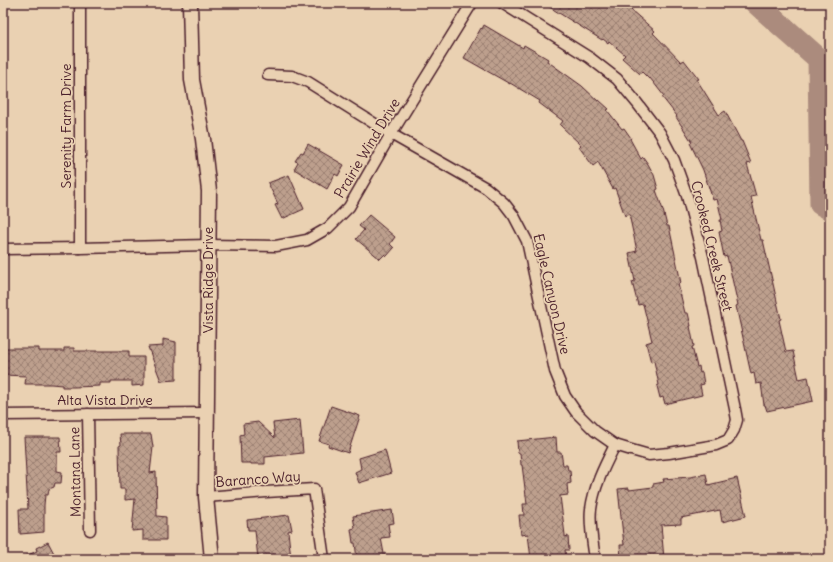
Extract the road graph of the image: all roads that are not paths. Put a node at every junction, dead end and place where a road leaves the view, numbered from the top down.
1 (80, 3) edge
2 (190, 3) edge
3 (472, 3) edge
4 (502, 3) edge
5 (268, 75) dead end
6 (391, 134) junction
7 (208, 245) junction
8 (80, 248) junction
9 (3, 249) edge
10 (207, 413) junction
11 (3, 414) edge
12 (88, 414) junction
13 (734, 430) joint
14 (614, 445) junction
15 (206, 497) junction
16 (90, 530) dead end
17 (212, 559) edge
18 (324, 559) edge
19 (595, 559) edge

1 - 8 street, Serenity Farm Drive
2 - 7 street, Vista Ridge Drive
3 - 6 street, Prairie Wind Drive
4 - 13 street, Crooked Creek Street
5 - 6 street, Eagle Canyon Drive
6 - 7 street, Prairie Wind Drive
6 - 14 street, Eagle Canyon Drive
7 - 8 street, Prairie Wind Drive
7 - 10 street, Vista Ridge Drive
8 - 9 street, Prairie Wind Drive
10 - 12 street, Alta Vista Drive
10 - 15 street, Vista Ridge Drive
11 - 12 street, Alta Vista Drive
12 - 16 street, Montana Lane
13 - 14 street, Eagle Canyon Drive
14 - 19 street
15 - 17 street, Vista Ridge Drive
15 - 18 street, Baranco Way

